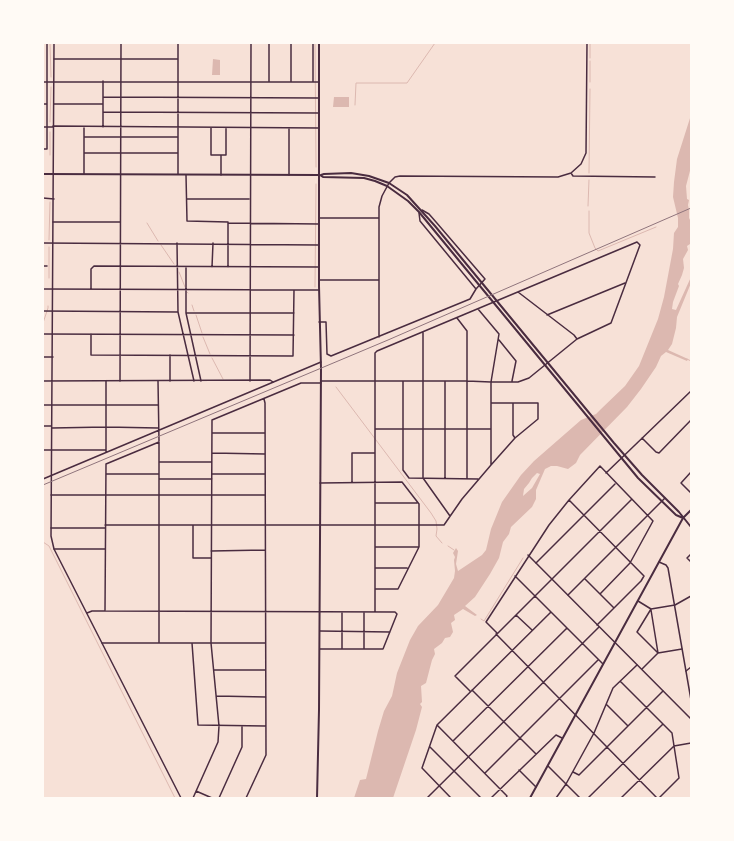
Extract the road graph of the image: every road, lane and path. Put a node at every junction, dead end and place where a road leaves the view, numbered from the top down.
1 (47, 43) edge
2 (54, 43) edge
3 (121, 43) edge
4 (178, 43) edge
5 (251, 43) edge
6 (269, 43) edge
7 (291, 43) edge
8 (313, 43) edge
9 (319, 43) edge
10 (587, 43) edge
11 (54, 59) junction
12 (121, 59) junction
13 (178, 59) junction
14 (43, 67) edge
15 (47, 67) junction
16 (54, 81) junction
17 (102, 81) junction
18 (43, 82) edge
19 (47, 82) junction
20 (121, 82) junction
21 (178, 82) junction
22 (268, 82) junction
23 (291, 82) junction
24 (313, 82) junction
25 (318, 82) junction
26 (251, 83) junction
27 (103, 97) junction
28 (121, 97) junction
29 (178, 97) junction
30 (251, 98) junction
31 (318, 98) junction
32 (43, 104) edge
33 (47, 104) junction
34 (54, 104) junction
35 (102, 104) junction
36 (103, 112) junction
37 (121, 112) junction
38 (178, 112) junction
39 (251, 113) junction
40 (318, 113) junction
41 (43, 127) edge
42 (47, 127) junction
43 (53, 127) junction
44 (84, 127) junction
45 (103, 127) junction
46 (121, 127) junction
47 (178, 127) junction
48 (212, 128) junction
49 (226, 128) junction
50 (250, 128) junction
51 (289, 128) junction
52 (317, 128) junction
53 (84, 137) junction
54 (121, 137) junction
55 (178, 137) junction
56 (43, 149) edge
57 (84, 153) junction
58 (120, 153) junction
59 (178, 153) junction
60 (221, 155) junction
61 (571, 173) junction
62 (43, 174) edge
63 (54, 174) junction
64 (84, 174) junction
65 (121, 174) junction
66 (178, 174) junction
67 (186, 174) junction
68 (221, 175) junction
69 (251, 175) junction
70 (289, 175) junction
71 (320, 175) junction
72 (655, 177) dead end
73 (389, 183) junction
74 (387, 186) junction
75 (43, 198) edge
76 (54, 198) junction
77 (187, 199) junction
78 (250, 199) junction
79 (421, 210) junction
80 (419, 212) junction
81 (319, 218) junction
82 (379, 218) junction
83 (53, 222) junction
84 (120, 222) junction
85 (228, 223) junction
86 (250, 224) junction
87 (318, 224) junction
88 (43, 243) edge
89 (53, 243) junction
90 (120, 243) junction
91 (177, 243) junction
92 (213, 244) junction
93 (228, 244) junction
94 (250, 244) junction
95 (318, 245) junction
96 (43, 266) edge
97 (47, 266) dead end
98 (120, 266) junction
99 (177, 266) junction
100 (186, 266) junction
101 (212, 267) junction
102 (228, 267) junction
103 (250, 267) junction
104 (316, 267) junction
105 (319, 280) junction
106 (379, 280) junction
107 (625, 283) junction
108 (43, 289) edge
109 (53, 289) junction
110 (91, 289) junction
111 (120, 289) junction
112 (178, 289) junction
113 (186, 289) junction
114 (476, 289) junction
115 (250, 290) junction
116 (294, 290) junction
117 (319, 290) junction
118 (518, 292) junction
119 (478, 309) junction
120 (44, 311) edge
121 (53, 311) junction
122 (120, 312) junction
123 (178, 312) junction
124 (250, 312) junction
125 (186, 313) junction
126 (294, 313) junction
127 (548, 315) junction
128 (457, 318) junction
129 (319, 322) junction
130 (423, 332) junction
131 (43, 334) edge
132 (53, 334) junction
133 (91, 334) junction
134 (120, 334) junction
135 (183, 335) junction
136 (191, 335) junction
137 (250, 335) junction
138 (294, 335) junction
139 (379, 337) junction
140 (577, 339) junction
141 (499, 340) junction
142 (120, 355) junction
143 (170, 355) junction
144 (188, 356) junction
145 (195, 356) junction
146 (250, 356) junction
147 (43, 357) edge
148 (53, 357) junction
149 (321, 362) junction
150 (548, 363) junction
151 (545, 365) junction
152 (43, 381) edge
153 (52, 381) junction
154 (106, 381) junction
155 (120, 381) junction
156 (158, 381) junction
157 (170, 381) junction
158 (194, 381) junction
159 (201, 381) junction
160 (250, 381) junction
161 (403, 381) junction
162 (423, 381) junction
163 (467, 381) junction
164 (273, 382) junction
165 (321, 382) junction
166 (375, 382) junction
167 (445, 382) junction
168 (491, 382) junction
169 (512, 382) junction
170 (691, 392) edge
171 (264, 398) junction
172 (491, 403) junction
173 (513, 403) junction
174 (43, 405) edge
175 (52, 405) junction
176 (106, 405) junction
177 (158, 405) junction
178 (691, 420) edge
179 (43, 426) edge
180 (51, 427) junction
181 (106, 427) junction
182 (158, 429) junction
183 (375, 429) junction
184 (404, 429) junction
185 (423, 429) junction
186 (446, 429) junction
187 (467, 429) junction
188 (491, 429) junction
189 (212, 433) junction
190 (265, 433) junction
191 (515, 438) junction
192 (642, 438) junction
193 (159, 442) junction
194 (43, 450) edge
195 (52, 450) junction
196 (106, 451) junction
197 (212, 453) junction
198 (375, 453) junction
199 (265, 454) junction
200 (159, 462) junction
201 (212, 462) junction
202 (490, 465) junction
203 (691, 472) edge
204 (606, 473) junction
205 (106, 474) junction
206 (159, 474) junction
207 (212, 474) junction
208 (265, 474) junction
209 (51, 476) junction
210 (423, 478) junction
211 (445, 478) junction
212 (467, 478) junction
213 (43, 479) edge
214 (159, 479) junction
215 (212, 479) junction
216 (478, 479) junction
217 (352, 482) junction
218 (375, 482) junction
219 (320, 483) junction
220 (616, 483) junction
221 (691, 493) edge
222 (51, 495) junction
223 (106, 495) junction
224 (159, 495) junction
225 (212, 495) junction
226 (265, 495) junction
227 (665, 498) junction
228 (632, 499) junction
229 (568, 500) junction
230 (662, 501) junction
231 (375, 503) junction
232 (418, 503) junction
233 (691, 510) edge
234 (583, 515) junction
235 (450, 516) junction
236 (648, 516) junction
237 (683, 518) junction
238 (105, 525) junction
239 (159, 525) junction
240 (193, 525) junction
241 (212, 525) junction
242 (265, 525) junction
243 (320, 525) junction
244 (375, 525) junction
245 (419, 525) junction
246 (691, 527) edge
247 (51, 528) junction
248 (106, 528) junction
249 (599, 532) junction
250 (375, 547) junction
251 (419, 547) junction
252 (105, 548) junction
253 (616, 548) junction
254 (54, 549) junction
255 (265, 550) junction
256 (211, 551) junction
257 (691, 554) edge
258 (528, 555) junction
259 (211, 558) junction
260 (659, 562) junction
261 (691, 562) edge
262 (536, 563) junction
263 (630, 563) junction
264 (375, 568) junction
265 (408, 568) junction
266 (515, 576) junction
267 (552, 579) junction
268 (585, 579) junction
269 (375, 589) junction
270 (600, 594) junction
271 (568, 595) junction
272 (535, 596) junction
273 (691, 596) edge
274 (638, 601) junction
275 (675, 605) junction
276 (614, 608) junction
277 (650, 609) junction
278 (105, 611) junction
279 (159, 611) junction
280 (211, 611) junction
281 (265, 611) junction
282 (320, 611) junction
283 (342, 612) junction
284 (364, 612) junction
285 (375, 612) junction
286 (551, 612) junction
287 (87, 613) junction
288 (516, 615) junction
289 (598, 626) junction
290 (567, 628) junction
291 (532, 630) junction
292 (320, 631) junction
293 (342, 631) junction
294 (364, 631) junction
295 (390, 632) junction
296 (496, 633) junction
297 (102, 643) junction
298 (159, 643) junction
299 (192, 643) junction
300 (211, 643) junction
301 (265, 643) junction
302 (615, 643) junction
303 (582, 644) junction
304 (320, 649) junction
305 (342, 649) junction
306 (364, 649) junction
307 (682, 649) junction
308 (512, 650) junction
309 (658, 653) junction
310 (598, 660) junction
311 (603, 664) junction
312 (637, 665) junction
313 (528, 666) junction
314 (691, 667) edge
315 (642, 669) junction
316 (214, 670) junction
317 (266, 670) junction
318 (686, 671) junction
319 (621, 681) junction
320 (544, 682) junction
321 (690, 689) edge
322 (471, 690) junction
323 (663, 691) junction
324 (216, 696) junction
325 (266, 697) junction
326 (560, 698) junction
327 (691, 700) edge
328 (606, 704) junction
329 (488, 706) junction
330 (647, 708) junction
331 (576, 714) junction
332 (691, 719) edge
333 (504, 722) junction
334 (663, 724) junction
335 (437, 725) junction
336 (219, 726) junction
337 (242, 726) junction
338 (266, 726) junction
339 (628, 726) junction
340 (594, 733) junction
341 (520, 738) junction
342 (562, 738) junction
343 (453, 741) junction
344 (691, 743) edge
345 (429, 746) junction
346 (674, 746) junction
347 (607, 747) junction
348 (536, 754) junction
349 (469, 756) junction
350 (623, 763) junction
351 (548, 766) junction
352 (519, 770) junction
353 (454, 771) junction
354 (573, 772) junction
355 (485, 773) junction
356 (639, 780) junction
357 (566, 784) junction
358 (439, 786) junction
359 (536, 787) junction
360 (500, 789) junction
361 (196, 791) junction
362 (578, 797) edge
363 (181, 798) edge
364 (193, 798) edge
365 (212, 798) edge
366 (218, 798) edge
367 (246, 798) edge
368 (317, 798) edge
369 (427, 798) edge
370 (451, 798) edge
371 (480, 798) edge
372 (491, 798) edge
373 (506, 798) edge
374 (530, 798) edge
375 (556, 798) edge
376 (588, 798) edge
377 (620, 798) edge
378 (658, 798) edge

1 - 15 street
2 - 11 street
3 - 12 street
4 - 13 street
5 - 26 street
6 - 22 street
7 - 23 street
8 - 24 street
9 - 25 main road
10 - 61 street
11 - 12 street
11 - 16 street
12 - 13 street
12 - 20 street
13 - 21 street
14 - 15 street
15 - 19 street
16 - 17 street
16 - 19 street
16 - 34 street
17 - 20 street
17 - 27 street
18 - 19 street
19 - 33 street
20 - 21 street
20 - 28 street
21 - 26 street
21 - 29 street
22 - 23 street
22 - 26 street
23 - 24 street
24 - 25 street
25 - 31 main road
26 - 30 street
27 - 28 street
27 - 35 street
28 - 29 street
28 - 37 street
29 - 30 street
29 - 38 street
30 - 31 street
30 - 39 street
31 - 40 main road
32 - 33 street
33 - 42 street
34 - 35 street
34 - 43 street
35 - 36 street
36 - 37 street
36 - 45 street
37 - 38 street
37 - 46 street
38 - 39 street
38 - 47 street
39 - 40 street
39 - 50 street
40 - 52 main road
41 - 42 street
42 - 43 street
42 - 56 street
43 - 44 street
43 - 63 street
44 - 45 street
44 - 53 street
45 - 46 street
46 - 47 street
46 - 54 street
47 - 48 street
47 - 55 street
48 - 49 street
48 - 60 street
49 - 50 street
49 - 60 street
50 - 51 street
50 - 69 street
51 - 52 street
51 - 70 street
52 - 71 main road
53 - 54 street
53 - 57 street
54 - 55 street
54 - 58 street
55 - 59 street
57 - 58 street
57 - 64 street
58 - 59 street
58 - 65 street
59 - 66 street
60 - 68 street
61 - 72 street
61 - 73 street
62 - 63 main road
63 - 64 main road
63 - 76 street
64 - 65 main road
65 - 66 main road
65 - 84 street
66 - 67 main road
67 - 68 main road
67 - 77 street
68 - 69 main road
69 - 70 main road
69 - 78 street
70 - 71 main road
71 - 73 main road
71 - 74 main road
71 - 81 main road
73 - 74 street
73 - 79 main road
74 - 80 main road
74 - 82 street
75 - 76 street
76 - 83 street
77 - 78 street
77 - 85 street
78 - 86 street
79 - 114 street
79 - 150 main road
80 - 114 street
80 - 151 main road
81 - 82 street
81 - 87 main road
82 - 106 street
83 - 84 street
83 - 89 street
84 - 90 street
85 - 86 street
85 - 93 street
86 - 87 street
86 - 94 street
87 - 95 main road
88 - 89 street
89 - 90 street
89 - 109 street
90 - 91 street
90 - 98 street
91 - 92 street
91 - 99 street
92 - 93 street
92 - 101 street
93 - 94 street
93 - 102 street
94 - 95 street
94 - 103 street
95 - 104 main road
96 - 97 street
98 - 99 street
98 - 110 street
98 - 111 street
99 - 100 street
99 - 112 street
100 - 101 street
100 - 113 street
101 - 102 street
102 - 103 street
103 - 104 street
103 - 115 street
104 - 105 main road
105 - 106 street
105 - 117 main road
106 - 139 street
107 - 118 street
107 - 127 street
107 - 140 street
108 - 109 street
109 - 110 street
109 - 121 street
110 - 111 street
111 - 112 street
111 - 122 street
112 - 113 street
112 - 123 street
113 - 115 street
113 - 125 street
114 - 139 street
115 - 116 street
115 - 124 street
116 - 117 street
116 - 126 street
117 - 129 main road
118 - 119 street
118 - 127 street
119 - 128 street
119 - 141 street
120 - 121 street
121 - 122 street
121 - 132 street
122 - 123 street
122 - 134 street
123 - 135 street
124 - 125 street
124 - 126 street
124 - 137 street
125 - 136 street
126 - 138 street
127 - 140 street
128 - 130 street
128 - 163 street
129 - 139 street
129 - 149 main road
130 - 162 street
130 - 166 street
131 - 132 street
132 - 133 street
132 - 148 street
133 - 134 street
133 - 142 street
134 - 135 street
134 - 142 street
135 - 136 street
135 - 144 street
136 - 137 street
136 - 145 street
137 - 138 street
137 - 146 street
138 - 146 street
140 - 150 street
141 - 168 street
141 - 169 street
142 - 143 street
142 - 155 street
143 - 144 street
143 - 157 street
144 - 145 street
144 - 158 street
145 - 146 street
145 - 159 street
146 - 160 street
147 - 148 street
148 - 153 street
149 - 164 street
149 - 165 main road
150 - 151 street
150 - 227 main road
151 - 169 street
151 - 230 main road
152 - 153 street
153 - 154 street
153 - 175 street
154 - 155 street
154 - 176 street
155 - 156 street
156 - 157 street
156 - 177 street
157 - 158 street
158 - 159 street
159 - 160 street
160 - 164 street
161 - 162 street
161 - 166 street
161 - 184 street
162 - 167 street
162 - 185 street
163 - 167 street
163 - 168 street
163 - 187 street
164 - 182 street
165 - 166 street
165 - 171 street
165 - 219 main road
166 - 183 street
167 - 186 street
168 - 169 street
168 - 172 street
170 - 192 street
171 - 189 street
171 - 190 street
172 - 173 street
172 - 188 street
173 - 191 street
173 - 191 street
174 - 175 street
175 - 176 street
175 - 180 street
176 - 177 street
176 - 181 street
177 - 182 street
178 - 192 street
179 - 180 street
180 - 181 street
180 - 195 street
181 - 182 street
181 - 196 street
182 - 193 street
182 - 196 street
183 - 184 street
183 - 198 street
184 - 185 street
184 - 210 street
185 - 186 street
185 - 210 street
186 - 187 street
186 - 211 street
187 - 188 street
187 - 212 street
188 - 202 street
189 - 190 street
189 - 197 street
190 - 199 street
191 - 202 street
192 - 204 street
193 - 200 street
193 - 205 street
194 - 195 street
195 - 196 street
195 - 209 street
196 - 209 street
197 - 199 street
197 - 201 street
198 - 217 street
198 - 218 street
199 - 208 street
200 - 201 street
200 - 206 street
201 - 207 street
202 - 216 street
203 - 221 street
204 - 220 street
204 - 229 street
205 - 206 street
205 - 223 street
206 - 214 street
207 - 208 street
207 - 215 street
208 - 226 street
209 - 213 street
209 - 222 street
210 - 211 street
210 - 235 street
211 - 212 street
212 - 216 street
214 - 215 street
214 - 224 street
215 - 225 street
216 - 235 street
217 - 218 street
217 - 219 street
218 - 231 street
218 - 232 street
219 - 243 main road
220 - 228 street
220 - 234 street
222 - 223 street
222 - 247 street
223 - 224 street
223 - 238 street
224 - 225 street
224 - 239 street
225 - 226 street
225 - 241 street
226 - 242 street
227 - 230 street
227 - 237 main road
228 - 236 street
228 - 249 street
229 - 234 street
229 - 258 street
230 - 236 street
230 - 237 main road
231 - 232 street
231 - 244 street
232 - 245 street
233 - 237 main road
234 - 249 street
234 - 262 street
235 - 245 street
236 - 253 street
236 - 263 street
237 - 246 main road
237 - 260 main road
238 - 239 street
238 - 248 street
239 - 240 street
239 - 279 street
240 - 241 street
240 - 259 street
241 - 242 street
241 - 256 street
242 - 243 street
242 - 255 street
243 - 244 street
243 - 282 main road
244 - 245 street
244 - 250 street
245 - 251 street
247 - 248 street
247 - 254 street
248 - 252 street
249 - 253 street
249 - 267 street
250 - 251 street
250 - 264 street
251 - 265 street
252 - 254 street
252 - 278 street
253 - 263 street
253 - 268 street
254 - 287 street
255 - 256 street
255 - 281 street
256 - 259 street
257 - 261 street
258 - 262 street
258 - 266 street
259 - 280 street
260 - 274 main road
260 - 275 street
262 - 267 street
263 - 270 street
263 - 276 street
264 - 265 street
264 - 269 street
265 - 269 street
266 - 272 street
266 - 296 street
267 - 271 street
267 - 272 street
268 - 270 street
268 - 271 street
269 - 285 street
270 - 276 street
271 - 289 street
272 - 286 street
272 - 288 street
273 - 275 street
274 - 277 street
274 - 302 main road
275 - 277 street
275 - 307 street
276 - 289 street
277 - 309 street
277 - 309 street
278 - 279 street
278 - 287 street
279 - 280 street
279 - 298 street
280 - 281 street
280 - 300 street
281 - 282 street
281 - 301 street
282 - 283 street
282 - 292 main road
283 - 284 street
283 - 293 street
284 - 285 street
284 - 294 street
285 - 295 street
286 - 290 street
286 - 291 street
287 - 297 street
288 - 291 street
288 - 296 street
289 - 302 street
289 - 303 street
290 - 303 street
290 - 313 street
291 - 308 street
292 - 293 street
292 - 304 main road
293 - 294 street
293 - 305 street
294 - 295 street
294 - 306 street
295 - 306 street
296 - 308 street
296 - 322 street
297 - 298 street
297 - 363 street
298 - 299 street
299 - 300 street
299 - 336 street
300 - 301 street
300 - 316 street
301 - 317 street
302 - 311 main road
302 - 312 street
303 - 310 street
303 - 320 street
304 - 305 street
304 - 368 main road
305 - 306 street
307 - 309 street
307 - 318 street
308 - 313 street
308 - 322 street
309 - 315 street
310 - 311 street
310 - 326 street
311 - 331 main road
312 - 315 street
312 - 319 street
313 - 320 street
313 - 329 street
314 - 318 street
315 - 323 street
316 - 317 street
316 - 324 street
317 - 325 street
318 - 321 street
319 - 328 street
319 - 330 street
320 - 326 street
320 - 333 street
321 - 327 street
322 - 329 street
322 - 335 street
323 - 330 street
323 - 332 street
324 - 325 street
324 - 336 street
325 - 338 street
326 - 331 street
326 - 341 street
328 - 339 street
328 - 340 street
329 - 333 street
329 - 343 street
330 - 334 street
330 - 339 street
331 - 340 street
331 - 342 main road
333 - 341 street
333 - 349 street
334 - 346 street
334 - 350 street
335 - 343 street
335 - 345 street
336 - 337 street
336 - 361 street
337 - 338 street
337 - 366 street
338 - 367 street
339 - 347 street
340 - 347 street
340 - 354 street
341 - 348 street
341 - 355 street
342 - 348 street
342 - 351 main road
343 - 349 street
344 - 346 street
345 - 353 street
345 - 358 street
346 - 356 street
346 - 378 street
347 - 350 street
347 - 354 street
348 - 352 street
349 - 353 street
349 - 355 street
350 - 356 street
350 - 376 street
351 - 357 street
351 - 359 main road
352 - 359 street
352 - 360 street
353 - 358 street
353 - 371 street
354 - 357 street
355 - 360 street
356 - 377 street
356 - 378 street
357 - 362 street
357 - 375 street
358 - 369 street
358 - 370 street
359 - 374 main road
360 - 372 street
360 - 373 street
361 - 364 street
361 - 365 street

